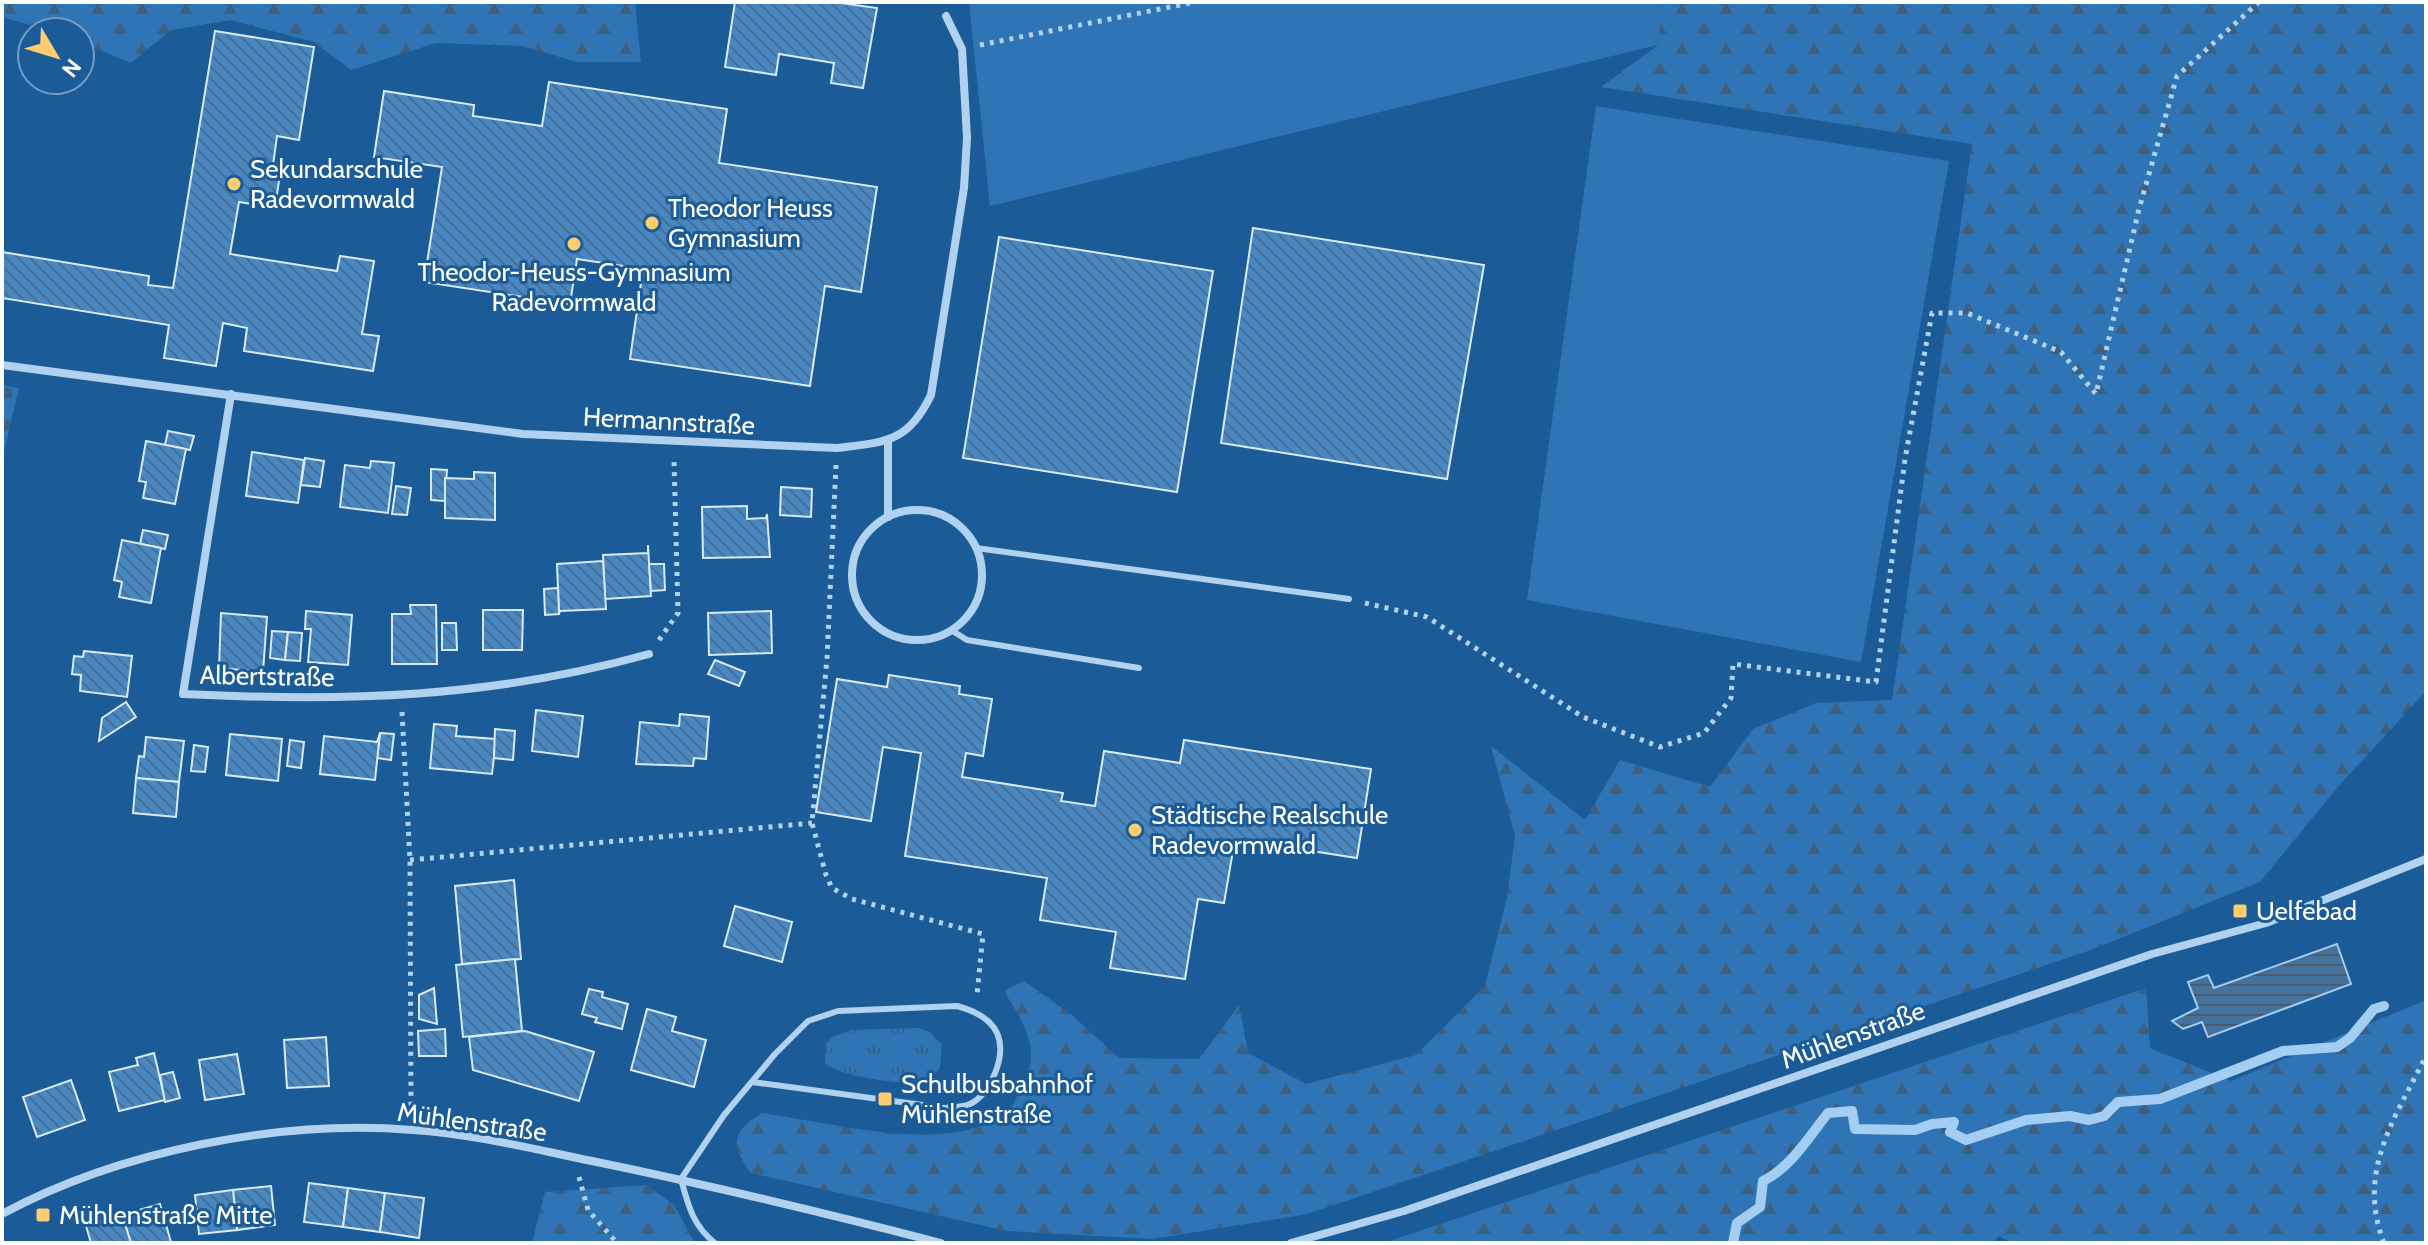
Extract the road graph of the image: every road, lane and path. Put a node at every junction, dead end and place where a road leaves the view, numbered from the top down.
1 (1195, 2) edge
2 (2259, 2) edge
3 (946, 16) dead end
4 (962, 49) junction
5 (2, 365) edge
6 (231, 394) junction
7 (888, 441) junction
8 (673, 443) junction
9 (837, 448) junction
10 (888, 517) junction
11 (976, 548) junction
12 (1349, 599) joint
13 (951, 630) junction
14 (649, 654) joint
15 (1139, 668) dead end
16 (401, 695) junction
17 (812, 823) junction
18 (2426, 859) edge
19 (410, 860) junction
20 (976, 1011) junction
21 (2426, 1056) edge
22 (752, 1082) junction
23 (412, 1129) junction
24 (573, 1157) junction
25 (681, 1179) junction
26 (2, 1214) edge
27 (617, 1243) edge
28 (715, 1243) edge
29 (941, 1243) edge
30 (1291, 1243) edge
31 (2384, 1243) edge

1 - 4 path
2 - 12 path
3 - 4 street, Hermannstraße
4 - 7 street, Hermannstraße
5 - 6 street, Hermannstraße
6 - 8 street, Hermannstraße
6 - 16 street, Albertstraße
7 - 9 street, Hermannstraße
7 - 10 street
8 - 9 street, Hermannstraße
8 - 14 path
9 - 17 path
10 - 11 street
10 - 13 street
11 - 12 lane
11 - 13 street
13 - 15 lane
14 - 16 street, Albertstraße
16 - 19 path
17 - 19 path
17 - 20 path
18 - 30 street, Mühlenstraße
19 - 23 path
20 - 22 lane
20 - 22 lane
21 - 31 path
22 - 25 lane
23 - 24 street, Mühlenstraße
23 - 26 street, Mühlenstraße
24 - 25 street, Mühlenstraße
24 - 27 path
25 - 28 lane
25 - 29 street, Mühlenstraße

